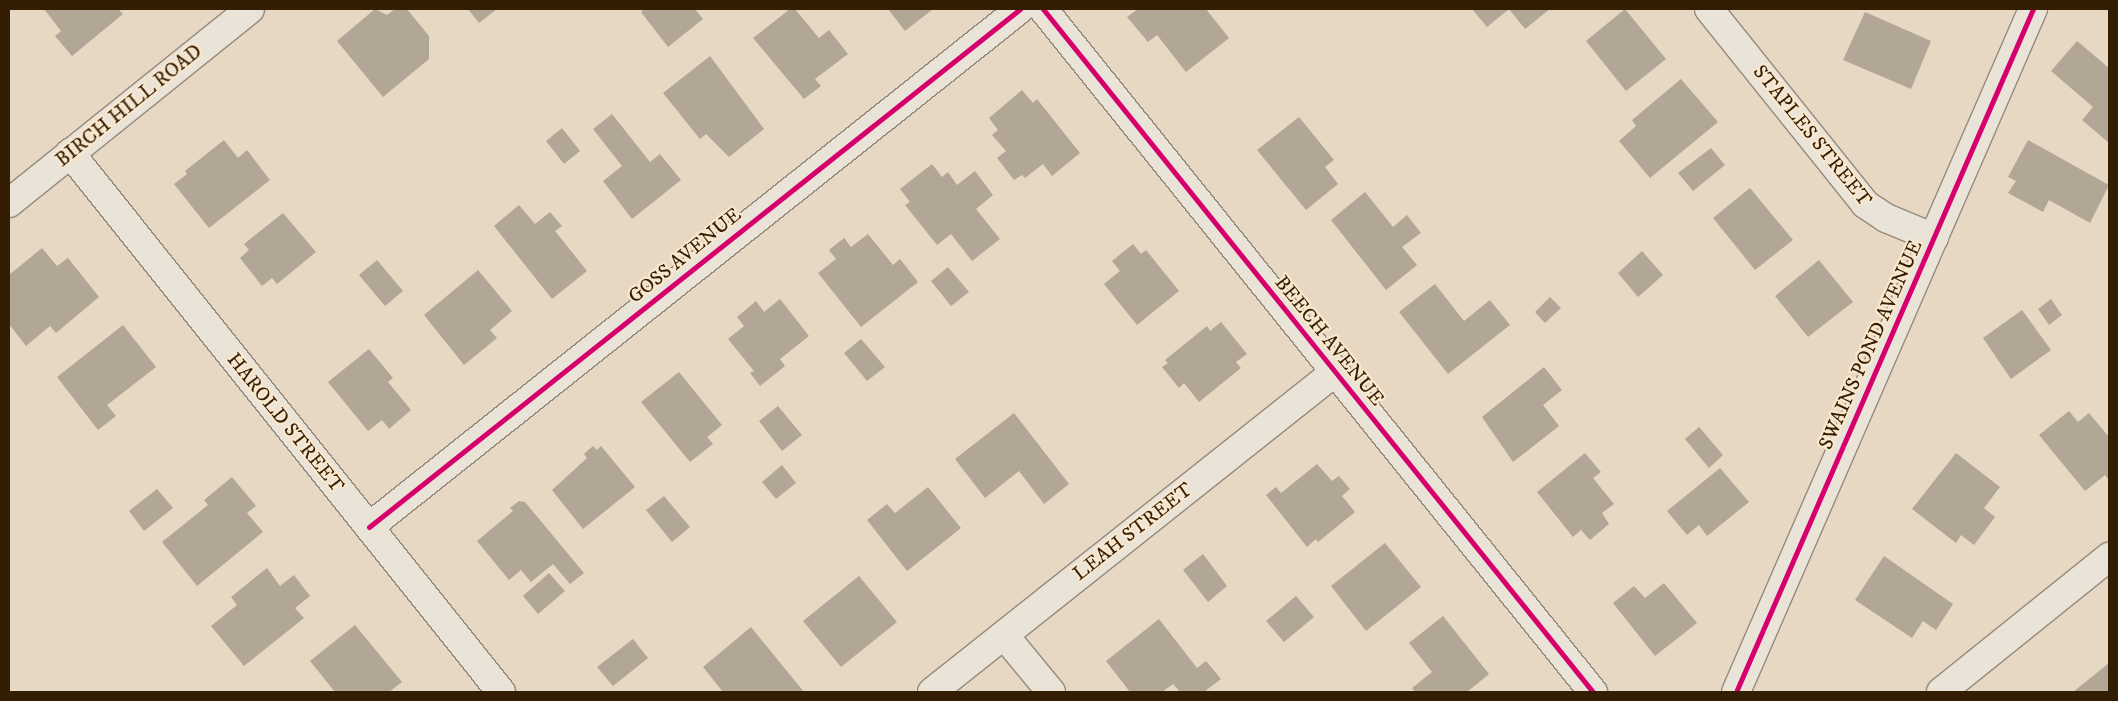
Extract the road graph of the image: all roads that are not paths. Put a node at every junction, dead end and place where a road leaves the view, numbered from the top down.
1 (250, 9) edge
2 (1020, 9) edge
3 (1043, 9) edge
4 (1709, 9) edge
5 (2032, 9) edge
6 (70, 153) junction
7 (9, 203) edge
8 (1934, 238) junction
9 (1335, 372) junction
10 (369, 527) junction
11 (2109, 557) edge
12 (1004, 634) junction
13 (501, 692) edge
14 (932, 692) edge
15 (1051, 692) edge
16 (1592, 692) edge
17 (1736, 692) edge
18 (1940, 692) edge

1 - 6 street, BIRCH HILL ROAD
2 - 10 street, GOSS AVENUE
3 - 9 street, BEECH AVENUE
4 - 8 street, STAPLES STREET
5 - 8 street, SWAINS POND AVENUE
6 - 7 street, BIRCH HILL ROAD
6 - 10 street, HAROLD STREET
8 - 17 street, SWAINS POND AVENUE
9 - 12 street, LEAH STREET
9 - 16 street, BEECH AVENUE
10 - 13 street, HAROLD STREET
11 - 18 street
12 - 14 street, LEAH STREET
12 - 15 street

